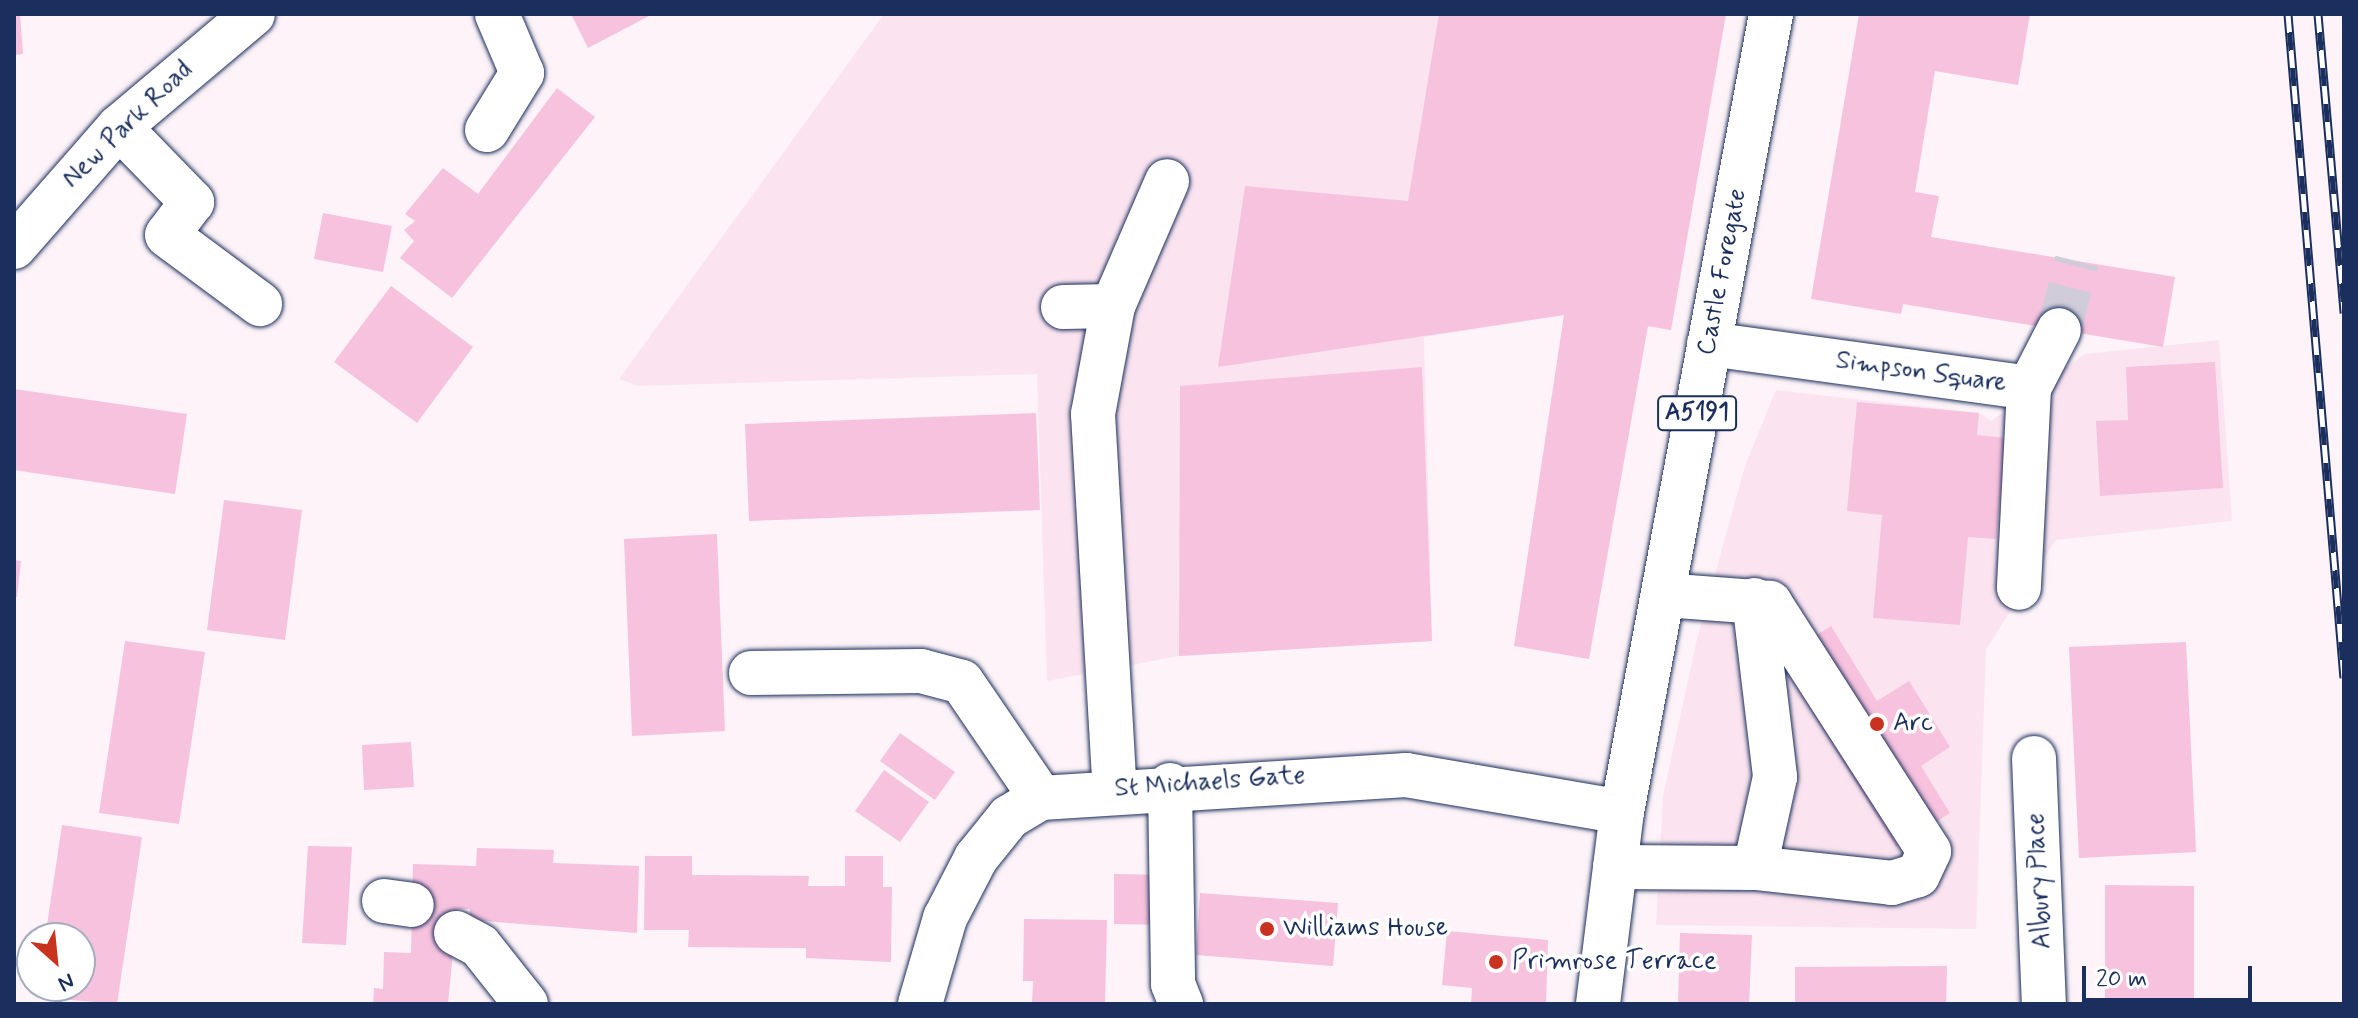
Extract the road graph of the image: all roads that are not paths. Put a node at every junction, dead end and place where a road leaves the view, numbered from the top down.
1 (253, 14) edge
2 (497, 14) edge
3 (1771, 14) edge
4 (119, 127) junction
5 (487, 130) dead end
6 (1167, 181) dead end
7 (18, 233) edge
8 (260, 304) dead end
9 (1113, 306) junction
10 (1063, 307) dead end
11 (2059, 330) tunnel mouth
12 (1709, 344) junction
13 (2029, 388) junction
14 (2019, 588) dead end
15 (1663, 595) junction
16 (1754, 600) junction
17 (751, 673) dead end
18 (2034, 758) dead end
19 (1170, 785) junction
20 (1115, 790) junction
21 (1041, 798) junction
22 (1622, 812) junction
23 (1615, 867) junction
24 (1755, 868) junction
25 (456, 933) dead end
26 (526, 1004) edge
27 (920, 1004) edge
28 (1181, 1004) edge
29 (1598, 1004) edge
30 (2044, 1004) edge

1 - 4 street, New Park Road
2 - 5 street
3 - 12 street, Castle Foregate / A5191
4 - 7 street, New Park Road
4 - 8 street
6 - 9 street
9 - 10 street
9 - 20 street
11 - 13 street
12 - 13 street, Simpson Square
12 - 15 street, Castle Foregate / A5191
13 - 14 street, Simpson Square
15 - 16 street
15 - 22 street, Castle Foregate / A5191
16 - 24 street
16 - 24 street
17 - 21 street
18 - 30 street, Albury Place
19 - 20 street, St Michaels Gate
19 - 22 street, St Michaels Gate
19 - 28 street
20 - 21 street, St Michaels Gate
21 - 27 street, St Michaels Gate
22 - 23 street, A5191
23 - 24 street
23 - 29 street, A5191
25 - 26 street

